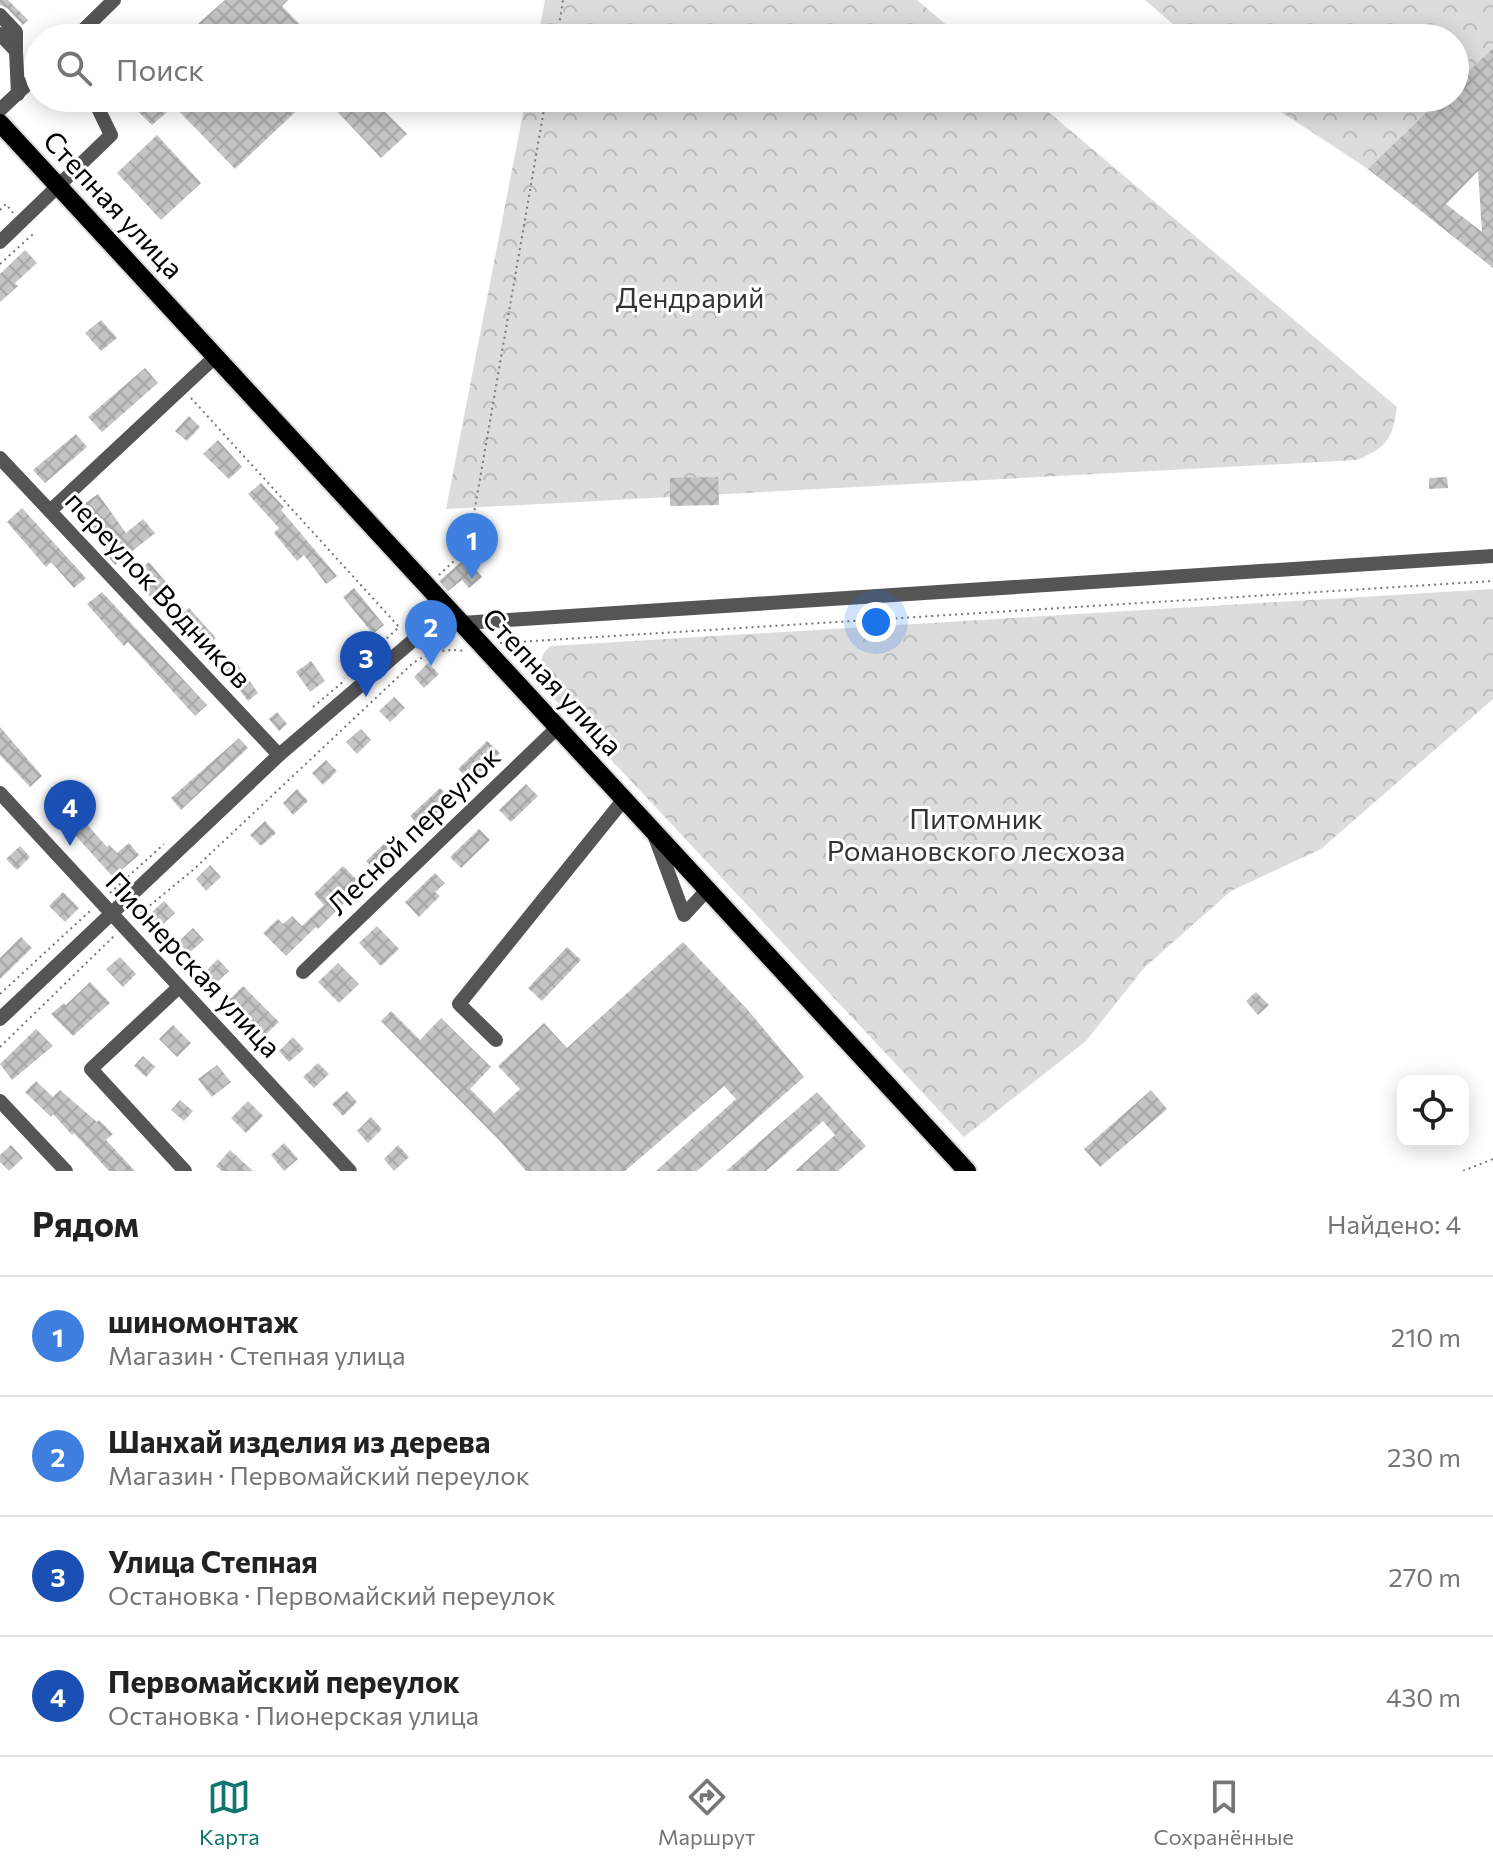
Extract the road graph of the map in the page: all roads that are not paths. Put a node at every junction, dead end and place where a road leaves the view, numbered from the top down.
1 (114, 0) edge
2 (0, 15) edge
3 (89, 24) edge
4 (0, 34) edge
5 (16, 51) junction
6 (24, 88) edge
7 (18, 94) junction
8 (0, 110) edge
9 (100, 112) edge
10 (0, 123) edge
11 (60, 186) junction
12 (0, 242) edge
13 (216, 356) junction
14 (0, 458) edge
15 (50, 511) junction
16 (1493, 556) edge
17 (460, 623) junction
18 (559, 726) junction
19 (279, 755) junction
20 (0, 793) edge
21 (625, 798) junction
22 (653, 829) junction
23 (707, 890) junction
24 (111, 913) junction
25 (303, 972) dead end
26 (179, 987) junction
27 (0, 1019) edge
28 (496, 1040) dead end
29 (0, 1101) edge
30 (66, 1171) edge
31 (185, 1171) edge
32 (350, 1171) edge
33 (967, 1171) edge

1 - 3 street
2 - 5 street
4 - 5 street
5 - 7 street
6 - 7 street
7 - 8 street
9 - 11 street
10 - 11 main road, Степная улица
11 - 12 street
11 - 13 main road, Степная улица
13 - 15 street
13 - 17 main road, Степная улица
14 - 15 street, переулок Водников
15 - 19 street, переулок Водников
16 - 17 street
17 - 18 main road, Степная улица
17 - 19 street
18 - 21 main road, Степная улица
18 - 25 street, Лесной переулок
19 - 24 street
20 - 24 street, Пионерская улица
21 - 22 main road, Степная улица
21 - 28 street
22 - 23 main road, Степная улица
22 - 23 street
23 - 33 main road, Степная улица
24 - 26 street, Пионерская улица
24 - 27 street
26 - 31 street
26 - 32 street, Пионерская улица
29 - 30 street

